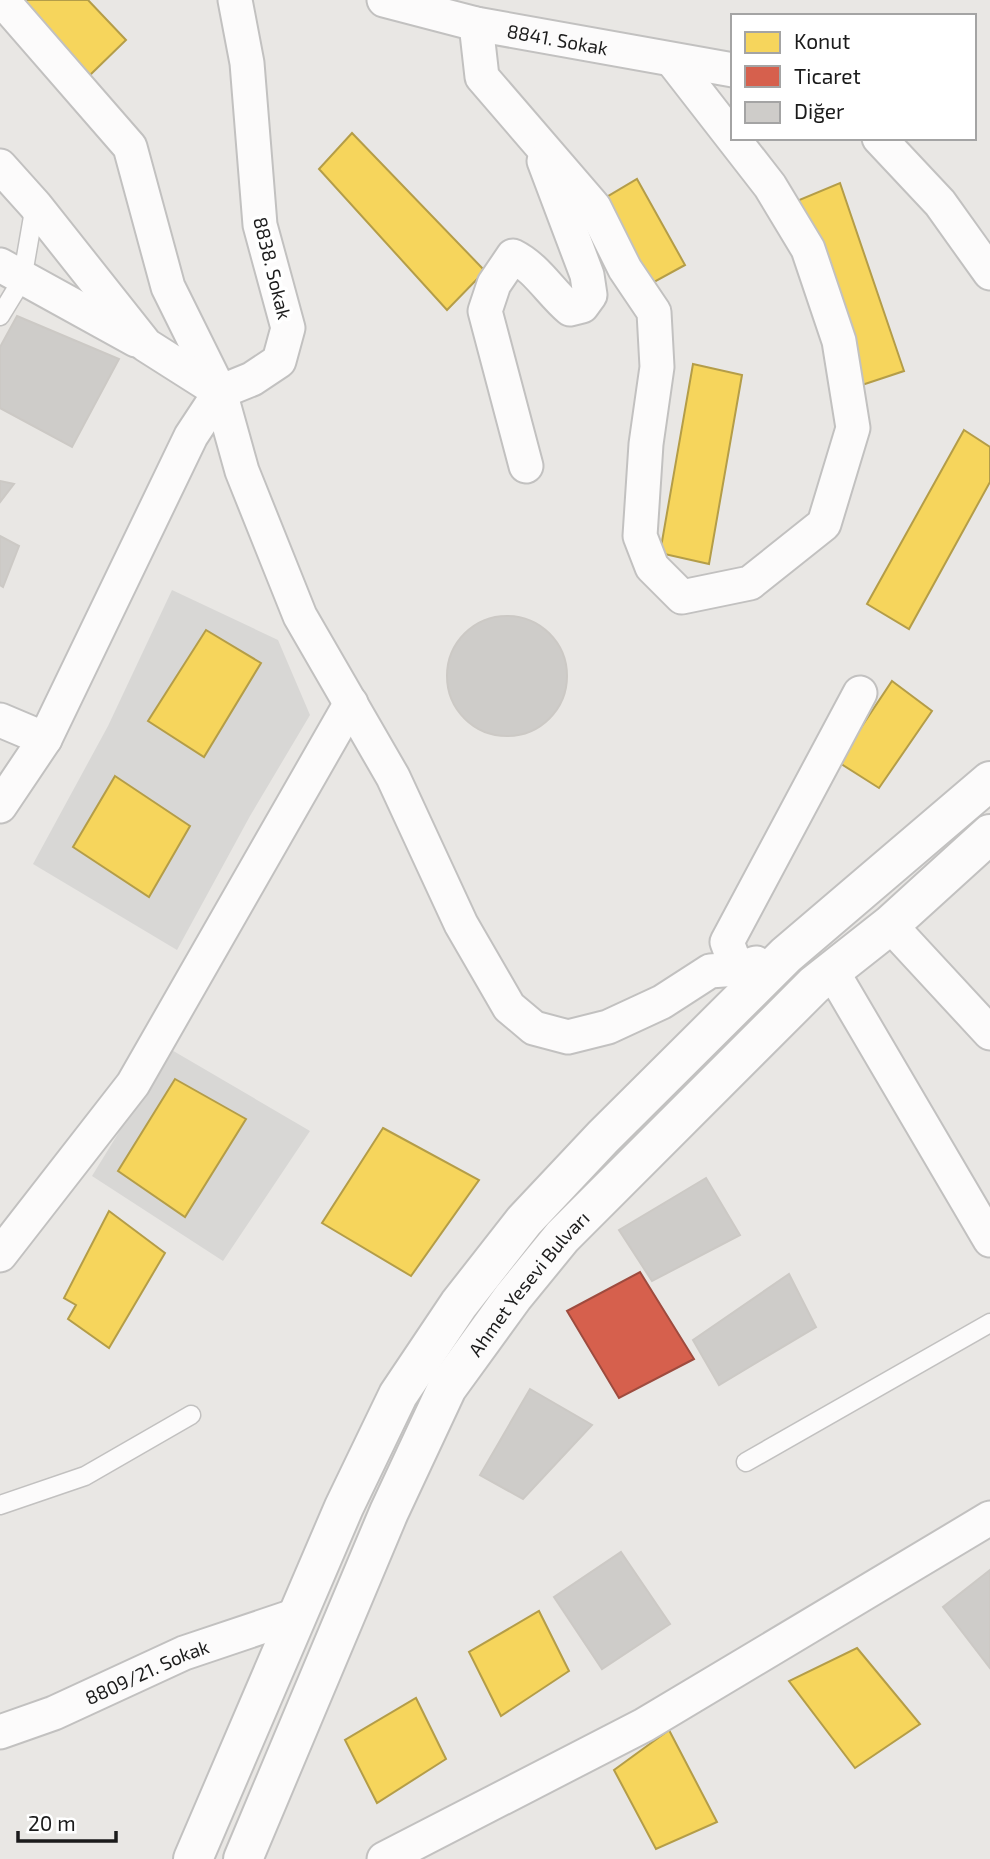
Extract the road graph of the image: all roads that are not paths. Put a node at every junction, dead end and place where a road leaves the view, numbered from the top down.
1 (2, 0) edge
2 (235, 0) edge
3 (384, 0) edge
4 (476, 24) junction
5 (672, 60) junction
6 (731, 70) edge
7 (731, 136) edge
8 (536, 139) junction
9 (734, 140) edge
10 (881, 140) edge
11 (0, 166) edge
12 (35, 205) junction
13 (11, 273) edge
14 (990, 273) edge
15 (0, 316) edge
16 (146, 345) junction
17 (220, 392) junction
18 (526, 466) dead end
19 (860, 693) dead end
20 (351, 703) junction
21 (0, 720) edge
22 (45, 739) junction
23 (990, 781) edge
24 (0, 806) edge
25 (990, 834) edge
26 (890, 925) junction
27 (786, 955) junction
28 (737, 968) junction
29 (823, 978) junction
30 (990, 1033) edge
31 (990, 1240) edge
32 (0, 1255) edge
33 (990, 1323) edge
34 (191, 1415) dead end
35 (746, 1462) dead end
36 (0, 1505) edge
37 (990, 1518) edge
38 (297, 1615) junction
39 (0, 1732) edge
40 (193, 1859) edge
41 (243, 1859) edge
42 (384, 1859) edge

1 - 17 street
2 - 17 street, 8838. Sokak
3 - 4 street, 8841. Sokak
4 - 5 street, 8841. Sokak
4 - 8 street
5 - 6 street, 8841. Sokak
5 - 7 street
8 - 9 street
8 - 18 street
10 - 14 street
11 - 12 street
12 - 13 lane
12 - 16 street
13 - 15 lane
13 - 16 street
16 - 17 street
17 - 20 street
17 - 22 street
19 - 28 street
20 - 28 street
20 - 32 street
21 - 22 street
22 - 24 street
23 - 27 street
25 - 26 street, Ahmet Yesevi Bulvarı
26 - 29 street, Ahmet Yesevi Bulvarı
26 - 30 street
27 - 28 street
27 - 29 street
27 - 38 street
29 - 31 street
29 - 41 street, Ahmet Yesevi Bulvarı
33 - 35 lane
34 - 36 lane
37 - 42 street
38 - 39 street, 8809/21. Sokak
38 - 40 street

